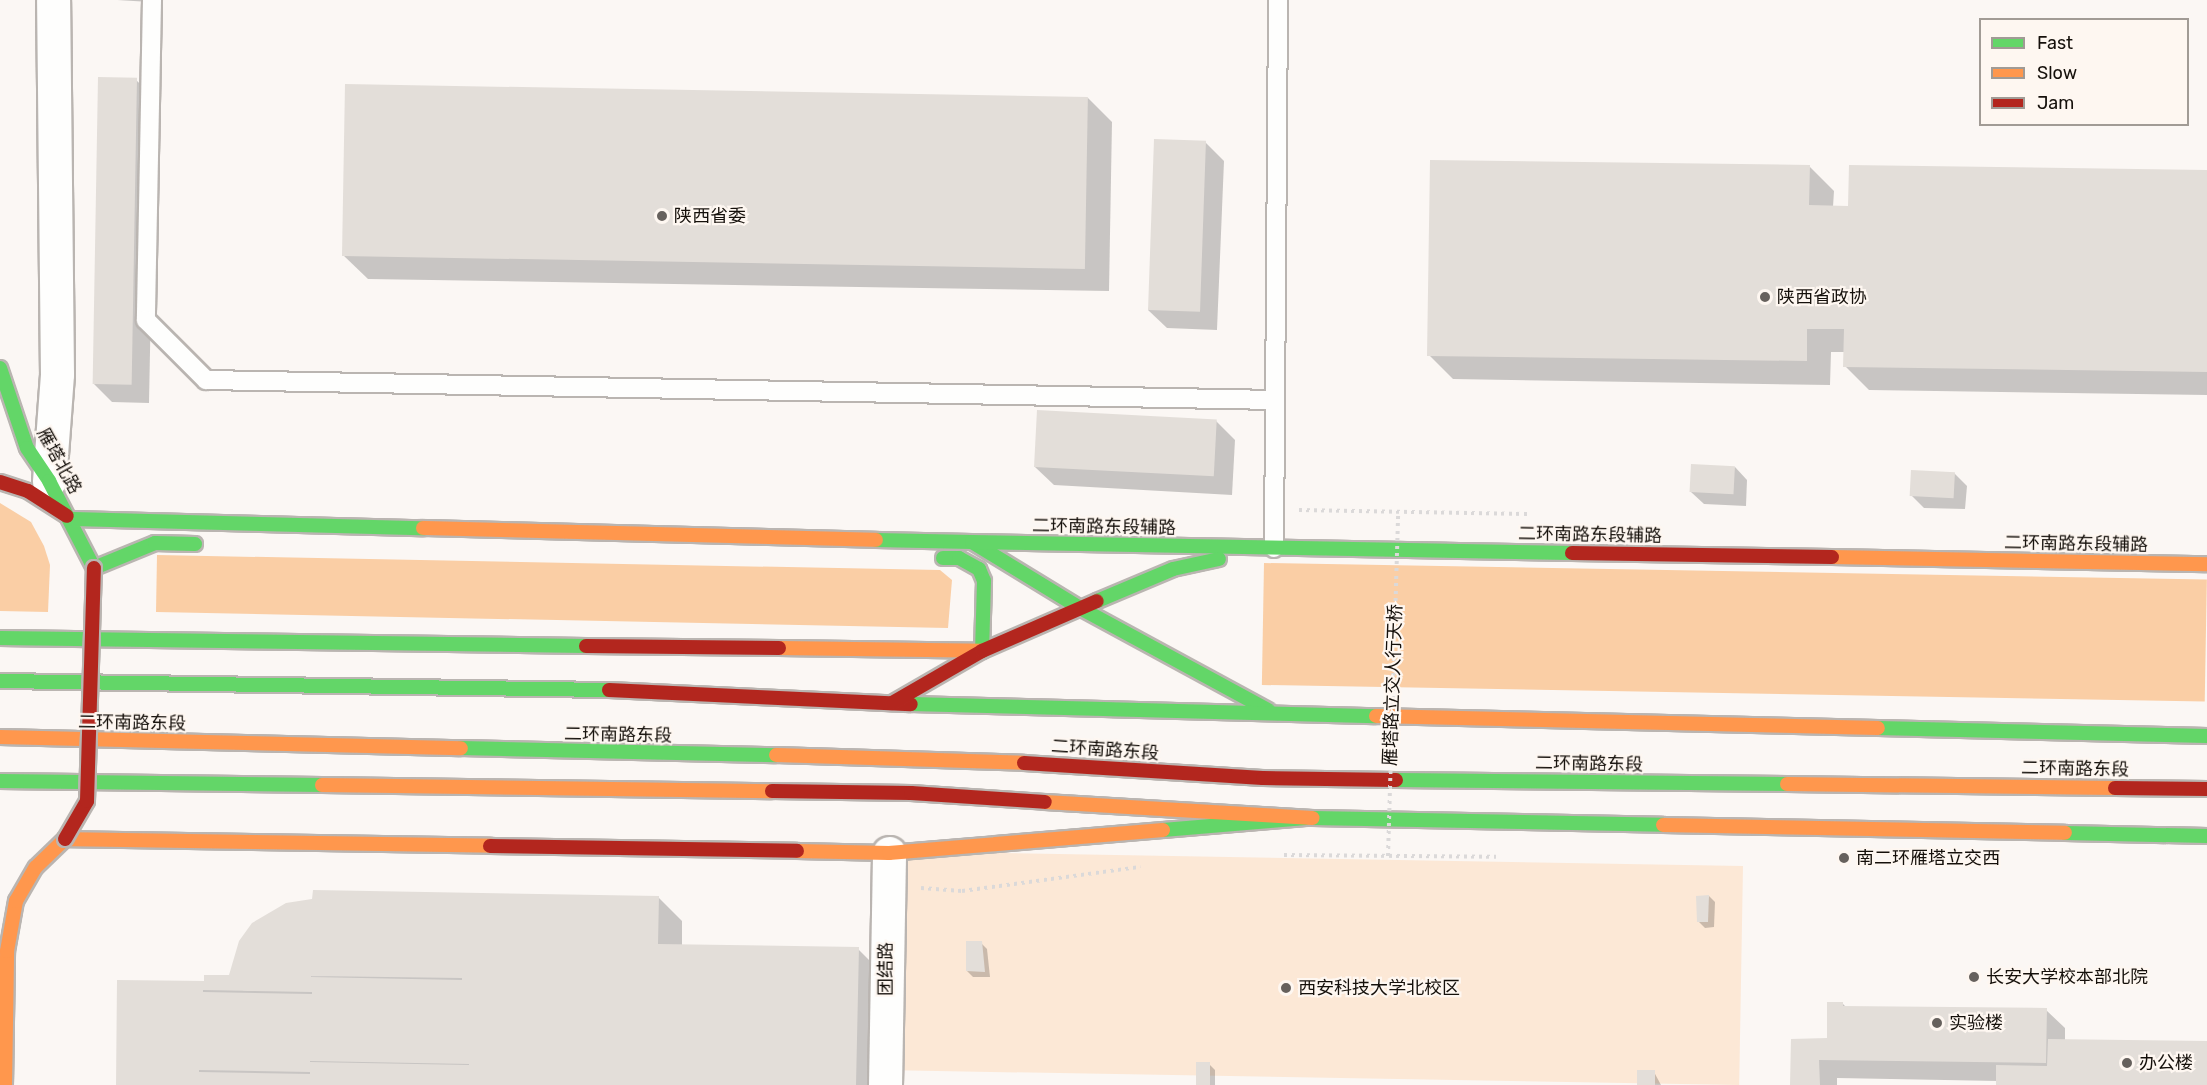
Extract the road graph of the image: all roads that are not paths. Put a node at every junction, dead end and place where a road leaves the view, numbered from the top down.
1 (53, 0) edge
2 (152, 0) edge
3 (1278, 0) edge
4 (0, 368) edge
5 (1274, 400) junction
6 (50, 481) junction
7 (0, 482) edge
8 (71, 519) junction
9 (972, 542) junction
10 (214, 544) dead end
11 (1274, 548) junction
12 (924, 557) dead end
13 (2207, 564) edge
14 (94, 568) junction
15 (1080, 608) junction
16 (0, 638) edge
17 (982, 651) junction
18 (0, 681) edge
19 (892, 703) junction
20 (1275, 714) junction
21 (2207, 736) edge
22 (0, 737) edge
23 (0, 781) edge
24 (2207, 789) edge
25 (1305, 818) junction
26 (2207, 836) edge
27 (65, 839) junction
28 (890, 853) junction
29 (5, 1085) edge
30 (885, 1085) edge

1 - 6 street
2 - 5 lane
3 - 5 lane
4 - 6 main road, 雁塔北路
5 - 11 lane
6 - 8 main road, 雁塔北路
7 - 8 main road
8 - 9 main road, 二环南路东段辅路
8 - 14 main road, 雁塔北路
9 - 11 main road, 二环南路东段辅路
9 - 15 main road
10 - 14 main road
11 - 13 main road, 二环南路东段辅路
11 - 15 main road
12 - 17 main road
14 - 27 main road, bridge
15 - 17 main road
15 - 20 main road
16 - 17 main road
17 - 19 main road
18 - 19 main road, 二环南路东段
19 - 20 main road, 二环南路东段
20 - 21 main road, 二环南路东段
22 - 24 main road, 二环南路东段
23 - 25 main road
25 - 26 main road
25 - 28 main road
27 - 28 main road
27 - 29 main road
28 - 30 street, 团结路

